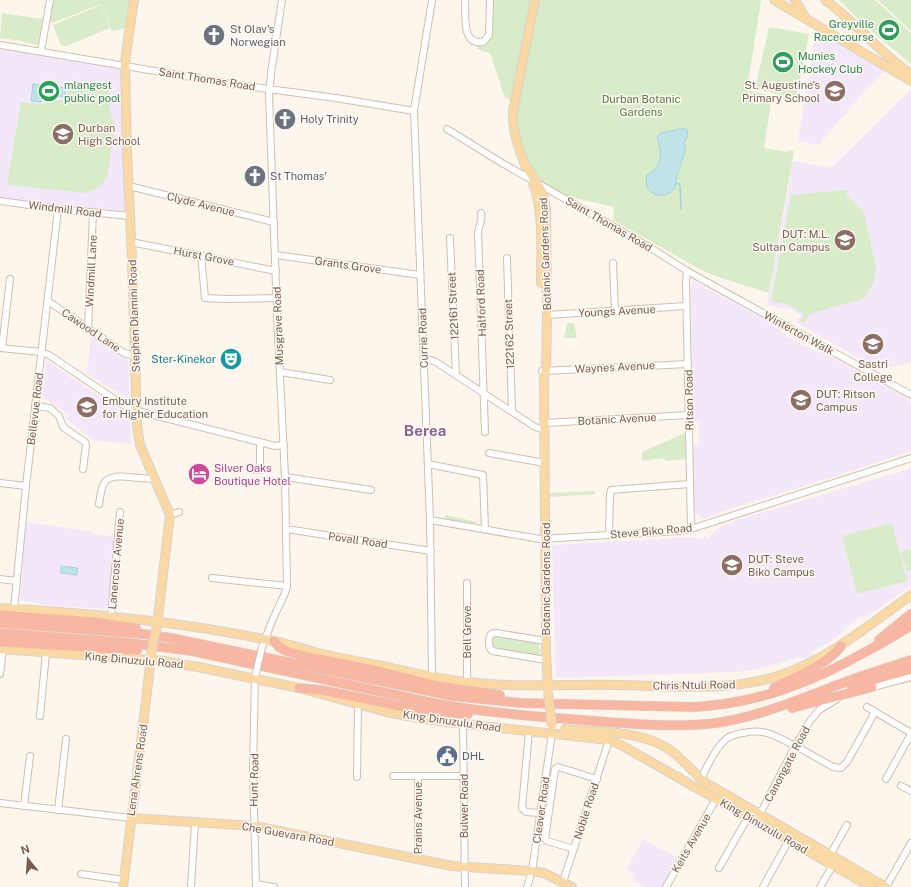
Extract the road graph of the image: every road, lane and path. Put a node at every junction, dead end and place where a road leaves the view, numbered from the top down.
1 (50, 0) edge
2 (134, 0) edge
3 (282, 0) edge
4 (432, 0) edge
5 (465, 0) edge
6 (490, 0) edge
7 (535, 0) edge
8 (774, 0) edge
9 (795, 0) edge
10 (825, 0) edge
11 (806, 19) junction
12 (869, 40) junction
13 (0, 45) edge
14 (862, 51) junction
15 (41, 52) junction
16 (126, 65) junction
17 (911, 74) edge
18 (911, 81) edge
19 (269, 89) junction
20 (414, 111) junction
21 (447, 129) dead end
22 (531, 178) junction
23 (129, 186) junction
24 (546, 191) junction
25 (0, 201) edge
26 (58, 209) junction
27 (94, 213) junction
28 (481, 213) dead end
29 (130, 216) junction
30 (274, 222) junction
31 (450, 238) dead end
32 (131, 242) junction
33 (201, 255) junction
34 (276, 255) junction
35 (507, 258) dead end
36 (613, 263) dead end
37 (276, 270) junction
38 (687, 270) junction
39 (420, 275) junction
40 (10, 279) dead end
41 (277, 298) junction
42 (48, 302) junction
43 (686, 306) junction
44 (615, 311) junction
45 (547, 315) junction
46 (88, 330) junction
47 (1, 348) edge
48 (41, 352) junction
49 (135, 356) junction
50 (424, 358) junction
51 (688, 364) junction
52 (280, 372) junction
53 (544, 373) junction
54 (456, 374) junction
55 (330, 380) dead end
56 (484, 393) junction
57 (911, 395) edge
58 (35, 406) junction
59 (137, 411) junction
60 (512, 411) junction
61 (689, 415) junction
62 (545, 427) junction
63 (485, 432) dead end
64 (260, 442) junction
65 (284, 445) junction
66 (489, 453) dead end
67 (911, 458) edge
68 (545, 462) junction
69 (428, 464) junction
70 (83, 469) dead end
71 (252, 469) dead end
72 (285, 477) junction
73 (155, 478) junction
74 (0, 483) edge
75 (690, 484) junction
76 (26, 486) junction
77 (371, 490) dead end
78 (99, 504) dead end
79 (120, 512) dead end
80 (179, 512) dead end
81 (170, 515) junction
82 (430, 520) junction
83 (485, 529) junction
84 (691, 529) junction
85 (286, 530) junction
86 (609, 536) junction
87 (546, 539) junction
88 (431, 551) junction
89 (212, 578) dead end
90 (0, 579) edge
91 (16, 581) junction
92 (467, 583) dead end
93 (287, 586) junction
94 (911, 594) edge
95 (0, 608) edge
96 (14, 609) junction
97 (0, 614) edge
98 (911, 614) edge
99 (111, 616) junction
100 (0, 623) edge
101 (158, 624) junction
102 (911, 625) edge
103 (0, 633) edge
104 (546, 641) junction
105 (267, 642) junction
106 (209, 645) junction
107 (841, 646) junction
108 (1, 647) edge
109 (872, 648) junction
110 (46, 653) junction
111 (150, 657) junction
112 (220, 657) junction
113 (546, 660) junction
114 (911, 660) edge
115 (911, 669) edge
116 (0, 674) edge
117 (255, 676) junction
118 (432, 677) junction
119 (911, 677) edge
120 (467, 682) junction
121 (872, 687) junction
122 (299, 688) junction
123 (548, 689) junction
124 (818, 694) junction
125 (755, 698) junction
126 (537, 703) junction
127 (358, 704) junction
128 (867, 707) dead end
129 (769, 709) junction
130 (875, 712) junction
131 (40, 716) dead end
132 (541, 717) junction
133 (463, 724) junction
134 (552, 729) junction
135 (529, 731) junction
136 (911, 734) edge
137 (66, 738) dead end
138 (609, 740) junction
139 (798, 748) junction
140 (30, 756) dead end
141 (393, 776) dead end
142 (418, 776) junction
143 (464, 776) junction
144 (357, 777) dead end
145 (597, 779) junction
146 (701, 779) junction
147 (886, 779) dead end
148 (901, 786) dead end
149 (911, 791) edge
150 (716, 799) junction
151 (0, 803) edge
152 (24, 806) junction
153 (58, 810) junction
154 (541, 813) junction
155 (748, 817) junction
156 (131, 818) junction
157 (758, 818) junction
158 (195, 823) junction
159 (847, 825) dead end
160 (254, 826) junction
161 (789, 840) junction
162 (911, 843) edge
163 (574, 849) junction
164 (830, 855) junction
165 (418, 860) junction
166 (833, 865) junction
167 (464, 867) junction
168 (719, 868) dead end
169 (532, 871) junction
170 (81, 874) dead end
171 (563, 882) junction
172 (123, 884) edge
173 (256, 886) edge
174 (191, 887) edge
175 (274, 887) edge
176 (465, 887) edge
177 (527, 887) edge
178 (572, 887) edge
179 (666, 887) edge
180 (764, 887) edge
181 (820, 887) edge
182 (871, 887) edge
183 (886, 887) edge

1 - 15 street
2 - 16 main road, Stephen Dlamini Road
3 - 19 street, Musgrave Road
4 - 20 street, Currie Road
5 - 6 street
7 - 22 main road, Botanic Gardens Road
8 - 11 main road
9 - 11 main road
10 - 12 main road
11 - 14 main road
12 - 14 main road
12 - 17 main road
13 - 15 street, Saint Thomas Road
14 - 18 main road
15 - 16 street, Saint Thomas Road
16 - 19 street, Saint Thomas Road
16 - 23 main road, Stephen Dlamini Road
19 - 20 street, Saint Thomas Road
19 - 30 street, Musgrave Road
20 - 39 street, Currie Road
21 - 22 street
22 - 24 main road, Botanic Gardens Road
22 - 53 main road, Botanic Gardens Road
23 - 29 main road, Stephen Dlamini Road
23 - 30 street, Clyde Avenue
24 - 38 street, Saint Thomas Road
24 - 45 main road, Botanic Gardens Road
25 - 26 street, Windmill Road
26 - 27 street, Windmill Road
26 - 42 street, Bellevue Road
27 - 29 street, Windmill Road
27 - 46 street, Windmill Lane
28 - 56 street, Halford Road
29 - 32 main road, Stephen Dlamini Road
30 - 34 street, Musgrave Road
31 - 54 street, 122161 Street
32 - 33 street, Hurst Grove
32 - 49 main road, Stephen Dlamini Road
33 - 37 street, Hurst Grove
33 - 41 street
34 - 37 street, Musgrave Road
34 - 39 street, Grants Grove
35 - 60 street, 122162 Street
36 - 44 street
37 - 41 street, Musgrave Road
38 - 43 street, Ritson Road
38 - 57 street, Winterton Walk
39 - 50 street, Currie Road
40 - 47 street
41 - 52 street, Musgrave Road
42 - 46 street, Cawood Lane
42 - 48 street, Bellevue Road
43 - 44 street, Youngs Avenue
43 - 51 street, Ritson Road
44 - 45 street, Youngs Avenue
45 - 53 main road, Botanic Gardens Road
46 - 49 street, Cawood Lane
47 - 48 street
48 - 58 street, Bellevue Road
48 - 59 street
49 - 59 main road, Stephen Dlamini Road
50 - 54 street
50 - 69 street, Currie Road
51 - 53 street, Waynes Avenue
51 - 61 street, Ritson Road
52 - 55 street
52 - 65 street, Musgrave Road
53 - 62 main road, Botanic Gardens Road
54 - 56 street
56 - 60 street
56 - 63 street, Halford Road
58 - 70 street
58 - 76 street, Bellevue Road
59 - 64 street
59 - 73 main road, Stephen Dlamini Road
60 - 62 street
61 - 62 street, Botanic Avenue
61 - 75 street, Ritson Road
62 - 68 main road, Botanic Gardens Road
64 - 65 street
64 - 71 street
65 - 72 street, Musgrave Road
66 - 68 street
67 - 84 street, Steve Biko Road
68 - 87 main road, Botanic Gardens Road
69 - 82 street, Currie Road
69 - 83 street
72 - 77 street
72 - 85 street, Musgrave Road
73 - 78 street
73 - 81 main road, Stephen Dlamini Road
74 - 76 street
75 - 84 street, Ritson Road
75 - 86 street
76 - 91 street, Bellevue Road
79 - 99 street, Lanercost Avenue
80 - 81 street
81 - 101 main road, Stephen Dlamini Road
82 - 83 street, Steve Biko Road
82 - 88 street, Currie Road
83 - 87 street, Steve Biko Road
84 - 86 street, Steve Biko Road
85 - 88 street, Povall Road
85 - 93 street, Musgrave Road
86 - 87 street, Steve Biko Road
87 - 104 main road, Botanic Gardens Road
88 - 118 street, Currie Road
89 - 93 street
90 - 91 street
91 - 96 street, Bellevue Road
92 - 120 street, Bell Grove
93 - 105 street, Musgrave Road
94 - 107 main road, Chris Ntuli Road
95 - 96 main road
96 - 99 main road
97 - 106 highway
98 - 109 highway
99 - 101 main road
100 - 106 highway
101 - 105 main road
101 - 111 main road, Lena Ahrens Road, bridge
102 - 109 highway
103 - 112 highway
104 - 113 main road, Botanic Gardens Road
104 - 113 street
105 - 117 street, Hunt Road, bridge
105 - 118 main road
105 - 126 highway
106 - 126 highway
107 - 123 main road, Chris Ntuli Road
107 - 125 highway
108 - 110 main road, King Dinuzulu Road
108 - 112 highway
108 - 116 street
109 - 125 highway
110 - 111 main road, King Dinuzulu Road
110 - 131 street
111 - 117 main road, King Dinuzulu Road
111 - 156 main road, Lena Ahrens Road
112 - 132 highway
113 - 123 main road, Botanic Gardens Road
114 - 124 highway
115 - 124 highway
117 - 122 main road, King Dinuzulu Road
117 - 160 street, Hunt Road
118 - 120 main road
119 - 121 street, Canongate Road
120 - 123 main road
121 - 129 highway
121 - 139 street, Canongate Road
122 - 127 main road, King Dinuzulu Road
122 - 132 highway
123 - 134 main road, Botanic Gardens Road, bridge
124 - 129 highway
125 - 126 highway
127 - 133 main road, King Dinuzulu Road
127 - 144 street
128 - 130 street
129 - 132 highway
130 - 136 street
130 - 139 street
133 - 135 main road, King Dinuzulu Road
133 - 143 street, Bulwer Road
134 - 135 main road, King Dinuzulu Road
134 - 138 main road, King Dinuzulu Road
134 - 146 main road, King Dinuzulu Road
134 - 154 street, Cleaver Road
135 - 154 street
136 - 147 street
137 - 153 street
138 - 145 street, Noble Road
138 - 150 main road, King Dinuzulu Road
139 - 146 street
139 - 157 street, Canongate Road
140 - 152 street
141 - 142 street, Prains Avenue
142 - 143 street, Prains Avenue
142 - 165 street, Prains Avenue
143 - 167 street, Bulwer Road
145 - 163 street, Noble Road
145 - 163 street
146 - 157 main road, King Dinuzulu Road
148 - 149 street
150 - 155 main road, King Dinuzulu Road
150 - 179 street, Keits Avenue
151 - 152 street, Che Guevara Road
152 - 153 street, Che Guevara Road
153 - 156 street, Che Guevara Road
154 - 169 street, Cleaver Road
155 - 157 main road, King Dinuzulu Road
155 - 168 street
156 - 158 main road, Che Guevara Road
156 - 172 main road, Lena Ahrens Road
157 - 161 main road, King Dinuzulu Road
157 - 164 main road, King Dinuzulu Road
158 - 160 main road, Che Guevara Road
158 - 174 street
159 - 164 street
160 - 165 main road, Che Guevara Road
160 - 173 street, Hunt Road
161 - 166 main road, King Dinuzulu Road
161 - 180 street
162 - 183 street
163 - 171 street, Noble Road
164 - 183 main road, King Dinuzulu Road
165 - 167 main road, Che Guevara Road
166 - 181 street
166 - 182 main road, King Dinuzulu Road
167 - 169 main road, Che Guevara Road
167 - 176 street, Bulwer Road
169 - 171 main road, Che Guevara Road
169 - 177 street, Cleaver Road
170 - 172 street
171 - 178 main road, Che Guevara Road
173 - 175 street

